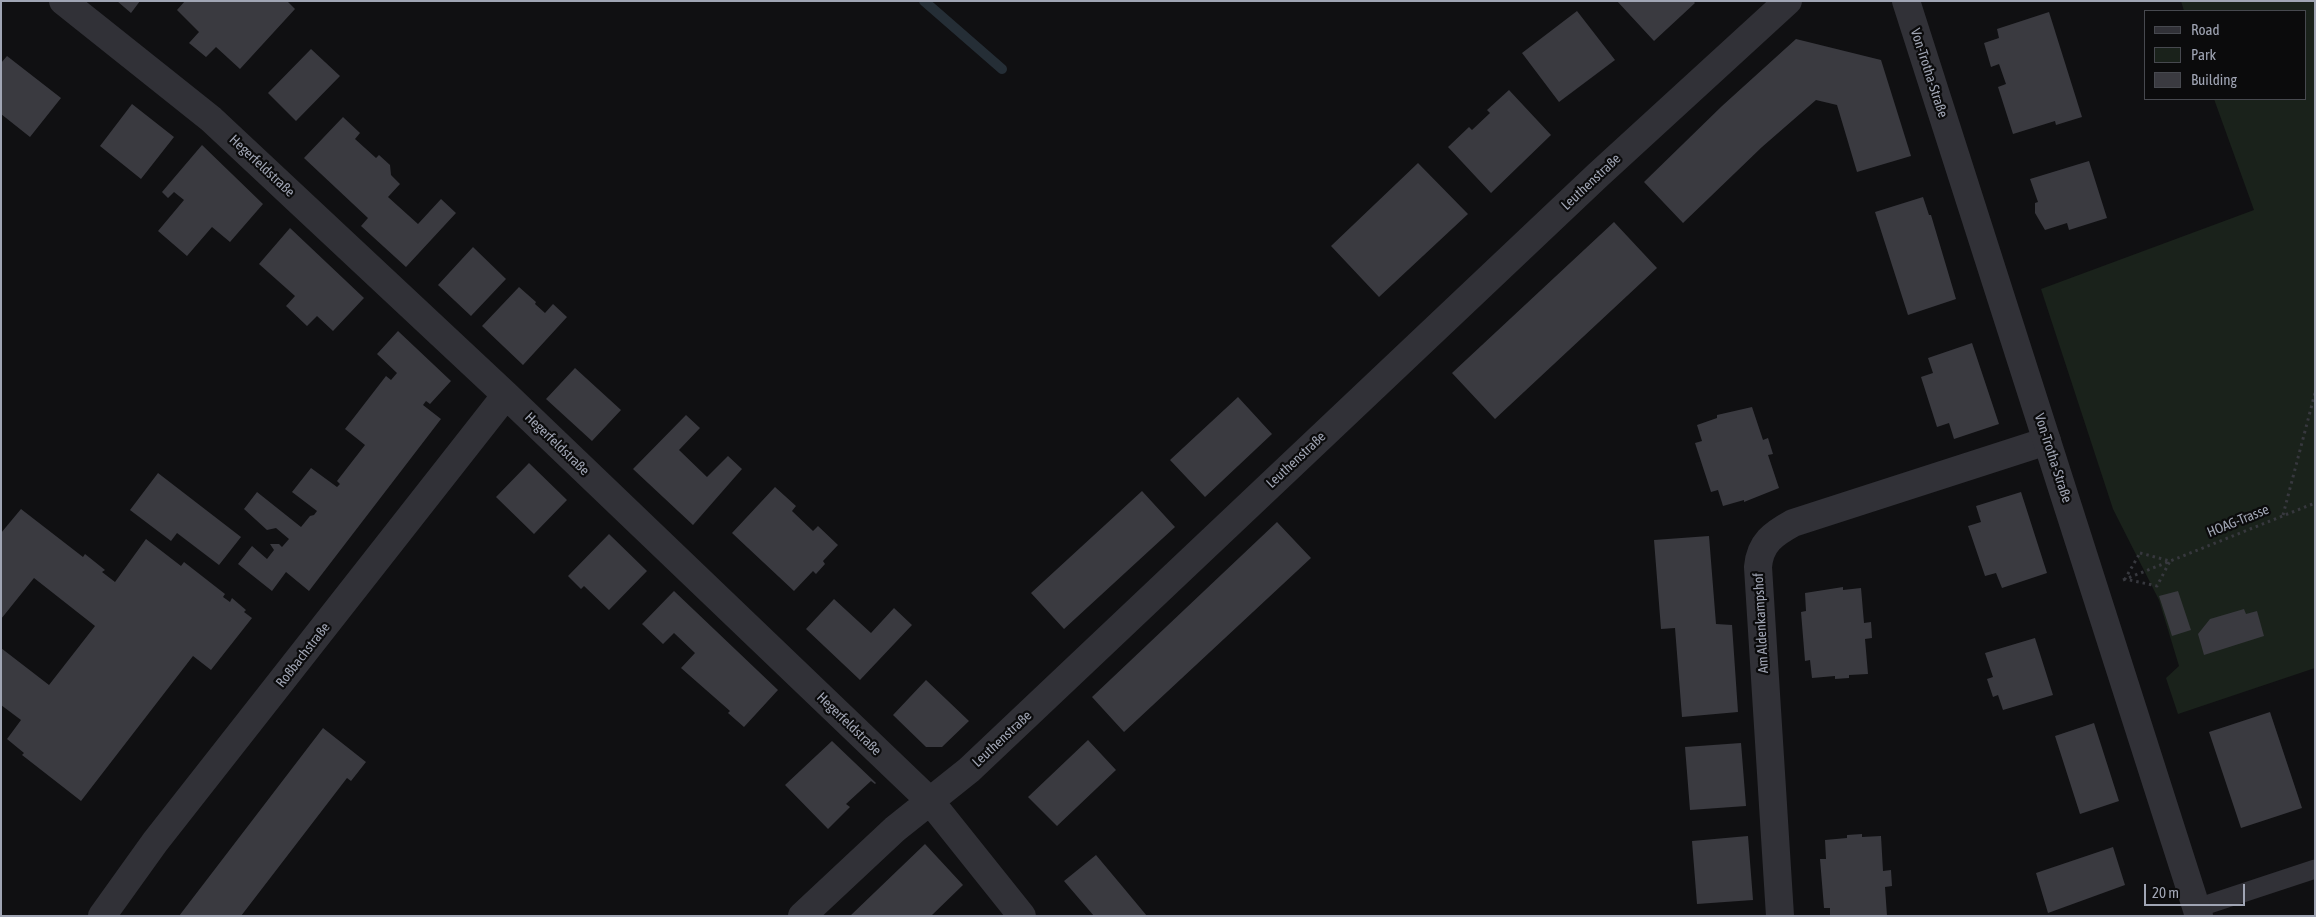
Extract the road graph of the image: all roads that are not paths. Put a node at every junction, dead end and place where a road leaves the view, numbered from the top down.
1 (63, 1) edge
2 (1788, 1) edge
3 (1906, 1) edge
4 (506, 395) junction
5 (2047, 441) junction
6 (930, 801) junction
7 (2315, 869) edge
8 (2198, 912) edge
9 (102, 916) edge
10 (802, 916) edge
11 (1022, 916) edge
12 (1780, 916) edge

1 - 4 street, Hegerfeldstraße
2 - 6 street, Leuthenstraße
3 - 5 street, Von-Trotha-Straße
4 - 6 street, Hegerfeldstraße
4 - 9 street, Roßbachstraße
5 - 8 street, Von-Trotha-Straße
5 - 12 street, Am Aldenkampshof
6 - 10 street, Leuthenstraße
6 - 11 street, Hegerfeldstraße
7 - 8 lane

